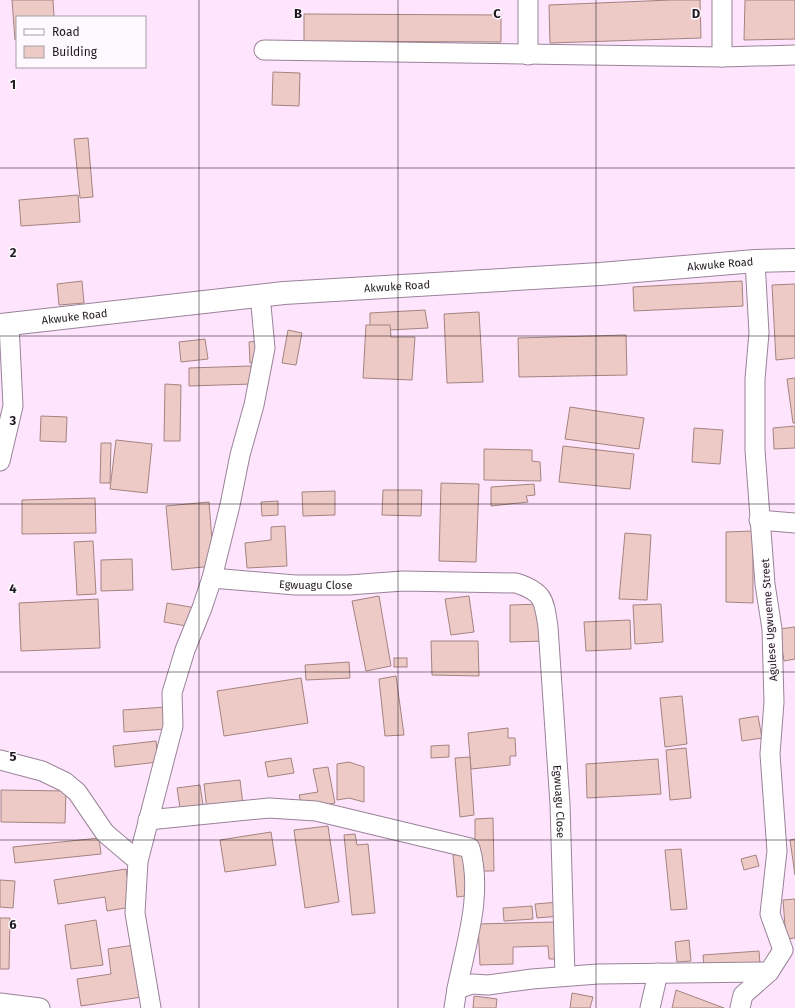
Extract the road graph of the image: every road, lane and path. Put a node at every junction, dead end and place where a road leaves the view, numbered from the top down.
1 (528, 0) edge
2 (722, 0) edge
3 (264, 50) dead end
4 (528, 55) junction
5 (795, 55) edge
6 (722, 57) junction
7 (795, 260) edge
8 (755, 261) junction
9 (260, 295) junction
10 (4, 324) edge
11 (0, 461) edge
12 (759, 520) junction
13 (795, 523) edge
14 (212, 578) junction
15 (0, 760) edge
16 (148, 820) junction
17 (138, 861) junction
18 (789, 948) edge
19 (769, 972) junction
20 (658, 973) junction
21 (565, 976) junction
22 (456, 989) junction
23 (0, 1003) edge
24 (40, 1008) edge
25 (151, 1008) edge
26 (454, 1008) edge
27 (650, 1008) edge
28 (740, 1008) edge

1 - 4 street
2 - 6 street
3 - 4 street
4 - 6 street
5 - 6 street
7 - 8 main road, Akwuke Road
8 - 9 main road, Akwuke Road
8 - 12 street, Agulese Ugwueme Street
9 - 10 main road, Akwuke Road
9 - 14 street
10 - 11 street
12 - 13 street
12 - 18 street, Agulese Ugwueme Street
14 - 16 street
14 - 21 street, Egwuagu Close
15 - 17 street
16 - 17 street
16 - 22 street
17 - 25 street
18 - 19 street, Agulese Ugwueme Street
19 - 20 street
19 - 28 street, Agulese Ugwueme Street
20 - 21 street
20 - 27 street
21 - 22 street
22 - 26 street
23 - 24 street

